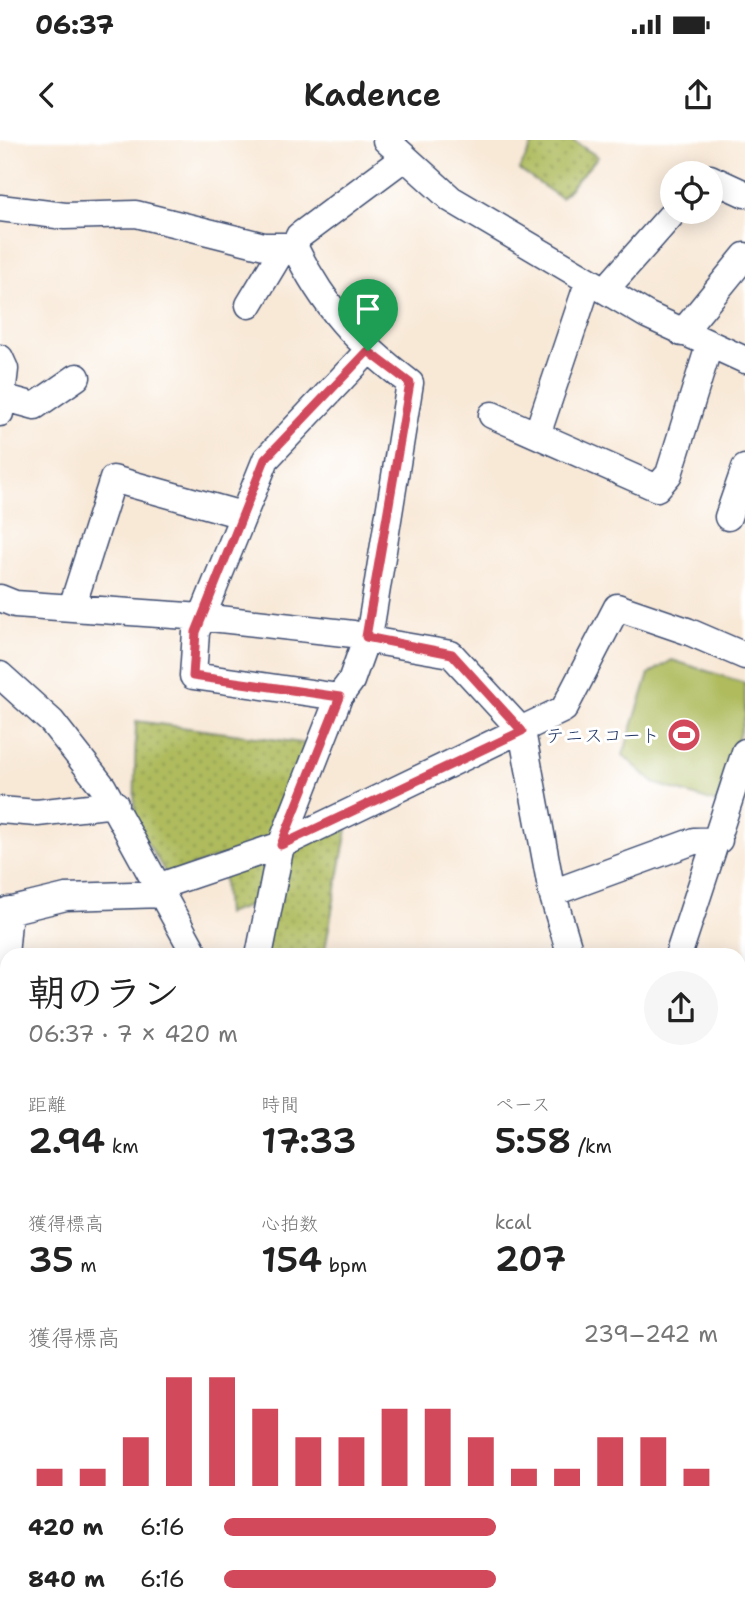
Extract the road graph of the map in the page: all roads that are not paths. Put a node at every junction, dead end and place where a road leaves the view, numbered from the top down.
1 (396, 148) edge
2 (723, 184) edge
3 (745, 194) edge
4 (0, 208) edge
5 (662, 224) edge
6 (289, 246) junction
7 (745, 256) edge
8 (597, 286) junction
9 (249, 305) dead end
10 (682, 333) junction
11 (709, 346) junction
12 (368, 351) junction
13 (0, 358) edge
14 (745, 360) edge
15 (76, 377) dead end
16 (1, 405) edge
17 (492, 415) dead end
18 (537, 435) junction
19 (745, 468) edge
20 (242, 515) junction
21 (728, 517) dead end
22 (0, 598) edge
23 (72, 607) junction
24 (202, 617) junction
25 (366, 637) junction
26 (745, 656) edge
27 (0, 676) edge
28 (340, 697) junction
29 (522, 731) junction
30 (745, 752) edge
31 (115, 804) junction
32 (0, 810) edge
33 (719, 840) junction
34 (281, 845) junction
35 (162, 890) junction
36 (552, 893) junction
37 (4, 911) edge
38 (3, 948) edge
39 (192, 948) edge
40 (261, 948) edge
41 (569, 948) edge
42 (681, 948) edge

1 - 6 street
1 - 8 street
2 - 3 street
4 - 6 street
5 - 8 street
6 - 9 street
6 - 12 street
7 - 10 street
8 - 10 street
8 - 18 street
10 - 11 street
11 - 14 street
11 - 18 street
12 - 20 street
12 - 25 street
13 - 16 street
15 - 16 street
17 - 18 street
19 - 21 street
20 - 23 street
20 - 24 street
22 - 23 street
23 - 24 street
24 - 25 street
24 - 28 street
25 - 28 street
25 - 29 street
26 - 29 street
27 - 31 street
28 - 34 street
29 - 34 street
29 - 36 street
30 - 33 street
31 - 32 street
31 - 35 street
33 - 36 street
33 - 42 street
34 - 35 street
34 - 40 street
35 - 37 street
35 - 39 street
36 - 41 street
37 - 38 street

